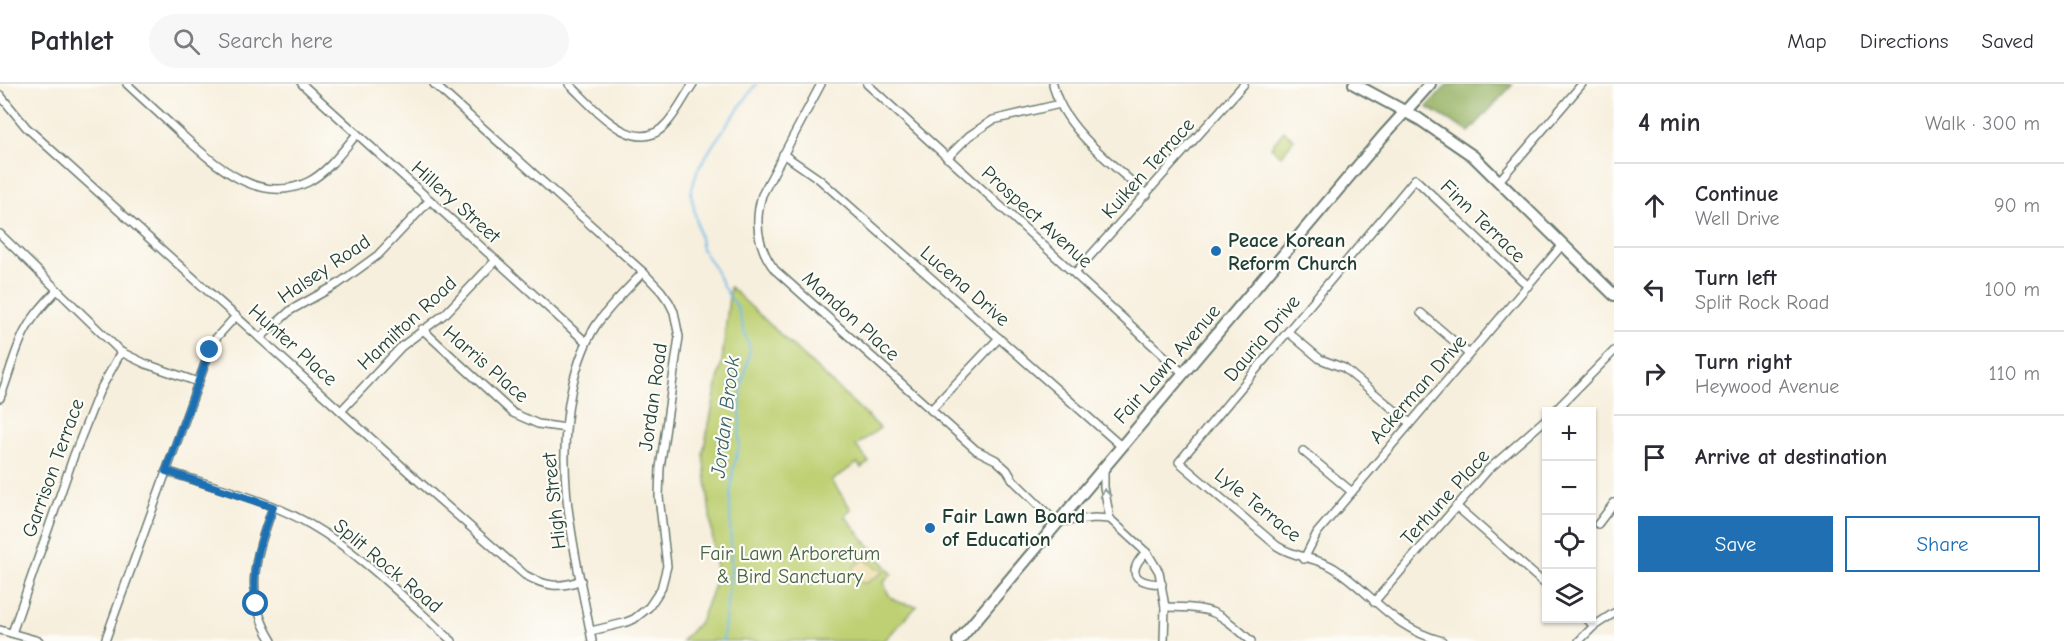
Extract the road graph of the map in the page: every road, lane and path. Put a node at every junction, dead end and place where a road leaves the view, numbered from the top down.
1 (126, 84) edge
2 (434, 84) edge
3 (569, 84) edge
4 (693, 84) edge
5 (820, 84) edge
6 (867, 84) edge
7 (1053, 84) edge
8 (1244, 84) edge
9 (1354, 84) edge
10 (1430, 84) edge
11 (1582, 84) edge
12 (304, 85) edge
13 (0, 95) edge
14 (1060, 104) junction
15 (1405, 111) junction
16 (357, 134) junction
17 (783, 154) junction
18 (946, 158) junction
19 (1415, 180) joint
20 (1499, 181) junction
21 (1147, 195) junction
22 (430, 200) junction
23 (0, 234) edge
24 (1563, 244) junction
25 (496, 260) junction
26 (643, 272) junction
27 (1075, 273) junction
28 (1528, 286) junction
29 (57, 290) junction
30 (1614, 295) edge
31 (1421, 313) dead end
32 (236, 316) junction
33 (422, 329) junction
34 (1288, 333) junction
35 (260, 338) junction
36 (999, 338) junction
37 (586, 342) junction
38 (1614, 351) edge
39 (121, 352) junction
40 (1469, 354) junction
41 (1184, 374) junction
42 (198, 382) junction
43 (0, 398) edge
44 (1558, 407) edge
45 (931, 410) junction
46 (341, 411) junction
47 (1410, 423) junction
48 (1542, 423) edge
49 (566, 428) junction
50 (1121, 446) junction
51 (1303, 451) dead end
52 (1179, 462) joint
53 (1104, 466) junction
54 (166, 471) junction
55 (1352, 492) junction
56 (1614, 503) edge
57 (273, 507) junction
58 (1456, 507) junction
59 (1110, 519) junction
60 (1056, 522) junction
61 (1598, 524) dead end
62 (1146, 552) junction
63 (1304, 558) junction
64 (581, 580) junction
65 (1542, 582) edge
66 (1162, 584) junction
67 (1374, 602) junction
68 (1165, 607) junction
69 (1614, 613) edge
70 (1591, 623) edge
71 (1594, 626) junction
72 (0, 630) edge
73 (591, 631) junction
74 (12, 633) junction
75 (39, 641) edge
76 (105, 641) edge
77 (272, 641) edge
78 (452, 641) edge
79 (592, 641) edge
80 (958, 641) edge
81 (1164, 641) edge
82 (1251, 641) edge
83 (1442, 641) edge
84 (1579, 641) edge

1 - 16 street
2 - 26 street, Jordan Road
3 - 4 street
5 - 17 street, Mandon Place
6 - 18 street, Prospect Avenue
7 - 14 street
8 - 21 street, Kuiken Terrace
9 - 15 main road
10 - 15 main road, Fair Lawn Avenue
11 - 20 street
12 - 16 street, Hillery Street
13 - 32 street, Hunter Place
14 - 18 street
14 - 21 street
15 - 20 main road
15 - 41 main road, Fair Lawn Avenue
16 - 22 street, Hillery Street
17 - 36 street, Lucena Drive
17 - 45 street, Mandon Place
18 - 27 street, Prospect Avenue
19 - 28 street, Finn Terrace
19 - 34 street, Dauria Drive
20 - 24 main road
21 - 27 street, Kuiken Terrace
22 - 25 street, Hillery Street
22 - 35 street, Halsey Road
23 - 29 street
24 - 28 street, Ackerman Drive
24 - 30 main road
25 - 33 street, Hamilton Road
25 - 37 street, Hillery Street
26 - 37 street, High Street
26 - 73 street, Jordan Road
27 - 41 street, Prospect Avenue
28 - 40 street, Ackerman Drive
29 - 39 street
29 - 43 street
31 - 40 street
32 - 35 street, Hunter Place
32 - 42 street
33 - 46 street, Hamilton Road
33 - 49 street, Harris Place
34 - 47 street
34 - 52 street, Dauria Drive
35 - 46 street, Hunter Place
36 - 45 street
36 - 50 street, Lucena Drive
37 - 49 street, High Street
38 - 44 street
39 - 42 street
39 - 74 street, Garrison Terrace
40 - 47 street, Ackerman Drive
41 - 50 main road, Fair Lawn Avenue
42 - 54 street
45 - 60 street, Mandon Place
46 - 64 street, Hunter Place
47 - 55 street, Ackerman Drive
48 - 58 street, Terhune Place
49 - 64 street, High Street
50 - 53 main road, Fair Lawn Avenue
51 - 55 street
52 - 63 street, Lyle Terrace
59 -> 53 street
53 - 60 main road, Fair Lawn Avenue
54 - 57 street, Split Rock Road
54 - 76 street
55 - 63 street, Ackerman Drive
56 - 61 street
57 - 77 street
57 - 78 street, Split Rock Road
58 - 65 street
58 - 67 street, Terhune Place
59 - 60 street
59 - 62 street
60 - 80 main road, Fair Lawn Avenue
62 - 66 street
62 - 66 street
63 - 67 street, Lyle Terrace
64 - 73 street, High Street
66 - 68 street
67 - 83 street, Lyle Terrace
68 - 81 street
68 - 82 street
69 - 71 street
70 - 71 street
71 - 84 street
72 - 74 street
73 - 79 street, High Street
74 - 75 street

